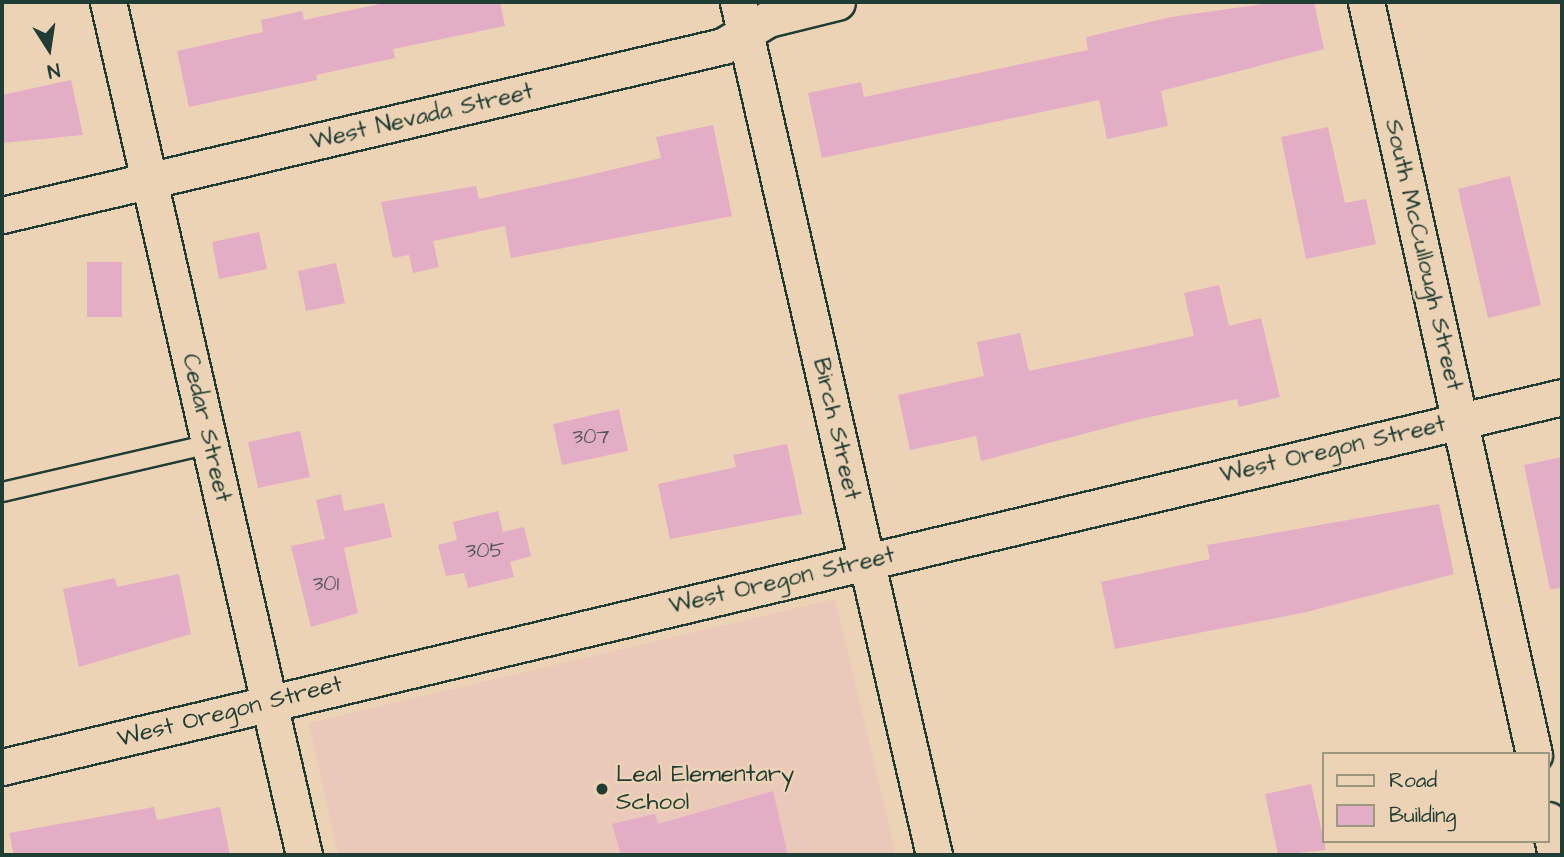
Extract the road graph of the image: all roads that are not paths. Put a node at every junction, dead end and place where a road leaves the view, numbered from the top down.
1 (108, 2) edge
2 (836, 2) edge
3 (1366, 2) edge
4 (742, 17) edge
5 (149, 181) junction
6 (2, 215) edge
7 (1562, 397) edge
8 (1460, 420) junction
9 (210, 444) junction
10 (2, 492) edge
11 (867, 561) junction
12 (269, 704) junction
13 (1534, 752) edge
14 (2, 767) edge
15 (1550, 829) edge
16 (304, 855) edge
17 (934, 855) edge
18 (1556, 855) edge

1 - 5 street, Cedar Street
2 - 4 street, West Nevada Street
3 - 8 street, South McCullough Street
4 - 5 street, West Nevada Street
4 - 11 street, Birch Street
5 - 6 street, West Nevada Street
5 - 9 street, Cedar Street
7 - 8 street, West Oregon Street
8 - 11 street, West Oregon Street
8 - 13 street, South McCullough Street
9 - 10 lane
9 - 12 street, Cedar Street
11 - 12 street, West Oregon Street
11 - 17 street, Birch Street
12 - 14 street, West Oregon Street
12 - 16 street, Cedar Street
15 - 18 street

